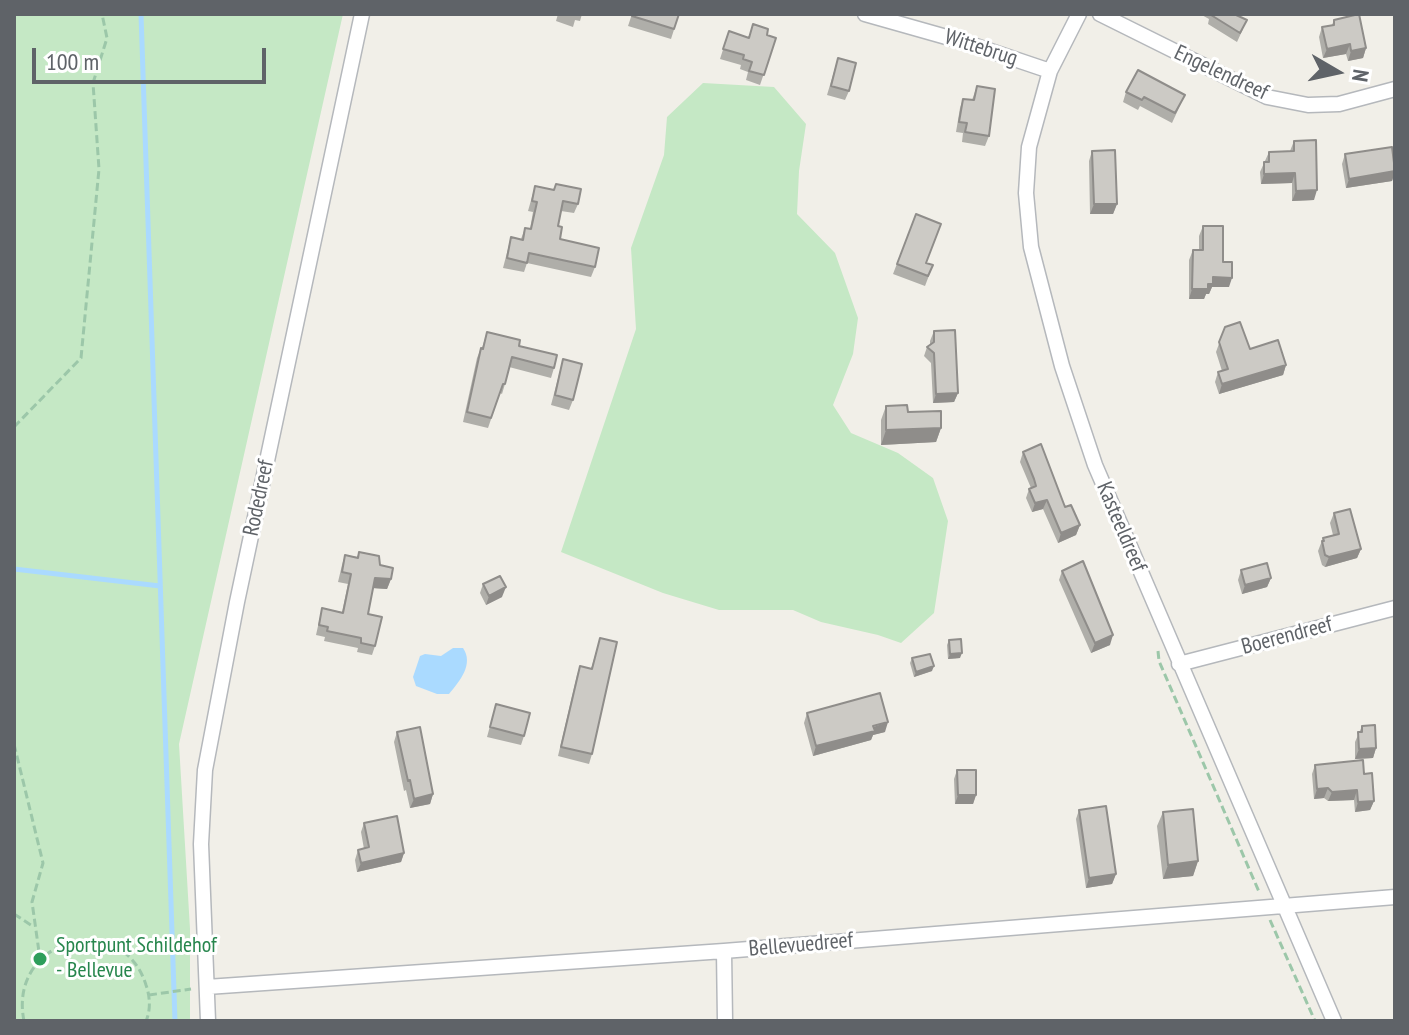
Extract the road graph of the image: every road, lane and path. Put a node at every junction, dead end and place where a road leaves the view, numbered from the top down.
1 (102, 14) edge
2 (362, 14) edge
3 (865, 14) edge
4 (1079, 14) edge
5 (1100, 14) edge
6 (1050, 71) junction
7 (1395, 89) edge
8 (14, 427) edge
9 (1395, 608) edge
10 (1179, 664) junction
11 (14, 744) edge
12 (14, 753) edge
13 (1395, 897) edge
14 (1285, 905) junction
15 (14, 914) edge
16 (34, 927) junction
17 (724, 951) junction
18 (40, 959) junction
19 (207, 987) junction
20 (186, 990) dead end
21 (149, 995) junction
22 (24, 1021) edge
23 (146, 1021) edge
24 (208, 1021) edge
25 (725, 1021) edge
26 (1334, 1021) edge

1 - 8 path
2 - 19 street, Rodedreef
3 - 6 street, Wittebrug
4 - 6 street, Kasteeldreef
5 - 7 street, Engelendreef
6 - 10 street, Kasteeldreef
9 - 10 street, Boerendreef
10 - 14 street, Kasteeldreef
11 - 12 path
12 - 16 path
13 - 14 street, Bellevuedreef
14 - 17 street, Bellevuedreef
14 - 26 street, Kasteeldreef
15 - 16 path
16 - 18 path
17 - 19 street, Bellevuedreef
17 - 25 street
18 - 21 path
18 - 22 path
19 - 24 street, Rodedreef
20 - 21 path
21 - 23 path

